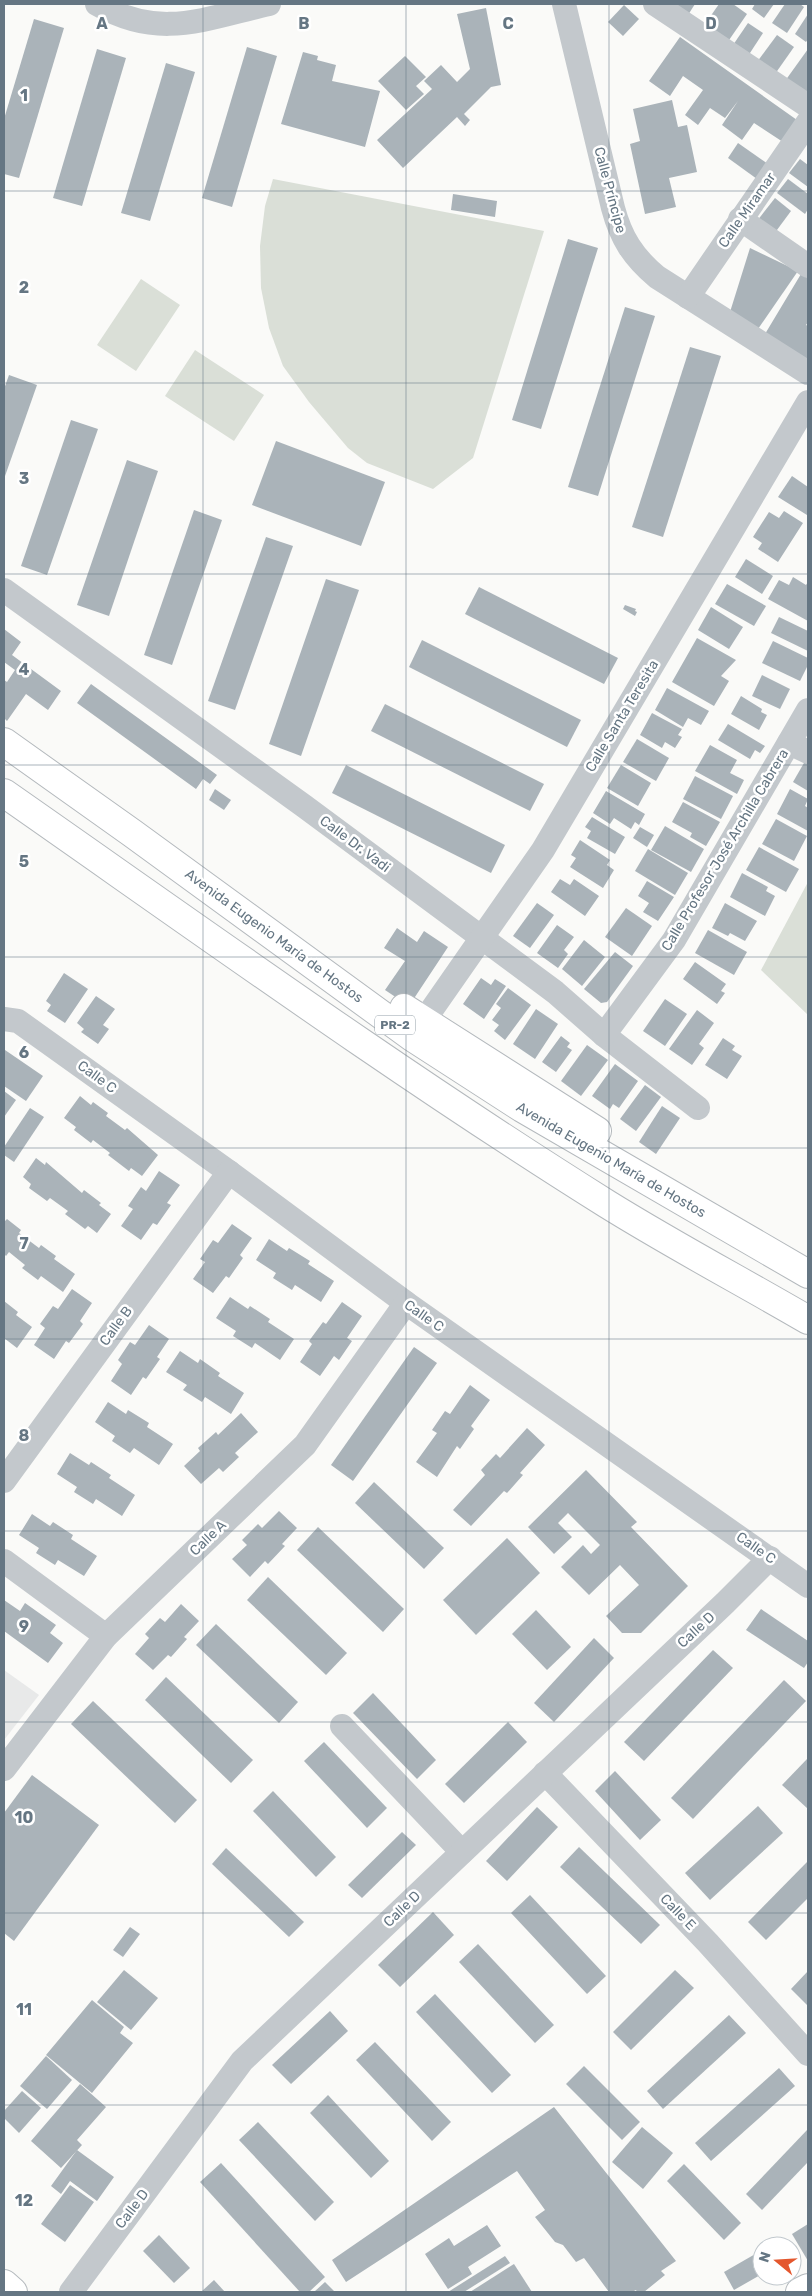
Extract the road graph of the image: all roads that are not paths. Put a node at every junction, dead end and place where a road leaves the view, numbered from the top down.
1 (97, 4) edge
2 (269, 4) edge
3 (564, 4) edge
4 (655, 4) edge
5 (808, 106) edge
6 (808, 122) edge
7 (740, 219) junction
8 (808, 266) edge
9 (688, 297) junction
10 (808, 373) edge
11 (808, 402) edge
12 (4, 590) edge
13 (808, 710) edge
14 (4, 742) edge
15 (799, 747) edge
16 (4, 793) edge
17 (251, 919) junction
18 (480, 937) junction
19 (4, 1019) edge
20 (423, 1022) junction
21 (604, 1035) junction
22 (698, 1108) dead end
23 (229, 1172) junction
24 (720, 1224) junction
25 (808, 1274) edge
26 (406, 1303) junction
27 (808, 1320) edge
28 (4, 1481) edge
29 (770, 1558) junction
30 (4, 1561) edge
31 (808, 1586) edge
32 (106, 1636) junction
33 (342, 1726) dead end
34 (4, 1770) edge
35 (545, 1773) junction
36 (462, 1852) junction
37 (808, 2054) edge
38 (4, 2284) edge
39 (808, 2288) edge
40 (13, 2292) edge
41 (70, 2292) edge
42 (800, 2292) edge

1 - 2 street
3 - 9 street, Calle Príncipe
4 - 5 street
6 - 7 street, Calle Miramar
7 - 8 street
7 - 9 street, Calle Miramar
9 - 10 street, Calle Príncipe
11 - 18 street, Calle Santa Teresita
12 - 18 street, Calle Dr. Vadi
13 - 15 street, Calle Profesor José Archilla Cabrera
14 - 17 main road, Avenida Eugenio María de Hostos / PR-2
15 - 21 street, Calle Profesor José Archilla Cabrera
16 - 27 main road, PR-2
17 - 20 main road
17 - 24 main road, Avenida Eugenio María de Hostos / PR-2
18 - 20 street, Calle Santa Teresita
18 - 21 street, Calle Dr. Vadi
19 - 23 street, Calle C
20 - 24 main road
21 - 22 street, Calle Dr. Vadi
23 - 26 street, Calle C
23 - 28 street, Calle B
24 - 25 main road, Avenida Eugenio María de Hostos / PR-2
26 - 29 street, Calle C
26 - 32 street, Calle A
29 - 31 street, Calle C
29 - 35 street, Calle D
30 - 32 street
32 - 34 street, Calle A
33 - 36 street
35 - 36 street, Calle D
35 - 37 street, Calle E
36 - 41 street, Calle D
38 - 40 main road
39 - 42 main road

